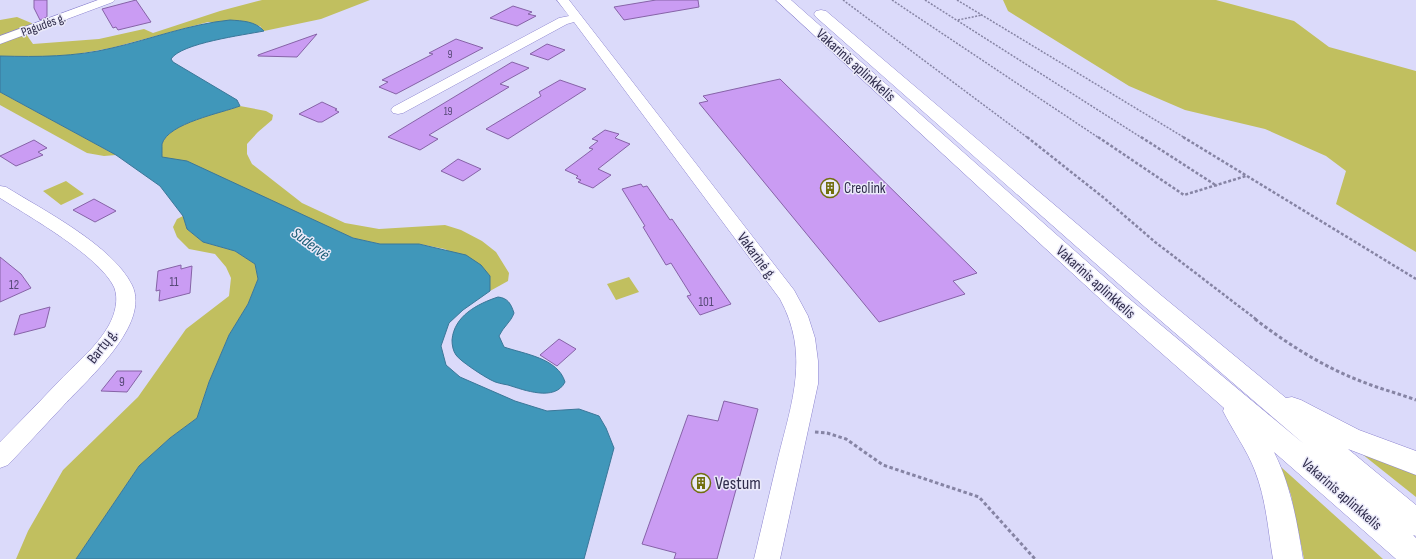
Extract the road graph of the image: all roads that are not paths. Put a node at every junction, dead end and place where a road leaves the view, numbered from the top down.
1 (108, 0) edge
2 (563, 0) edge
3 (783, 0) edge
4 (805, 0) edge
5 (576, 18) junction
6 (0, 40) edge
7 (398, 110) dead end
8 (0, 191) edge
9 (1237, 389) junction
10 (0, 458) edge
11 (1416, 463) edge
12 (1416, 523) edge
13 (1416, 557) edge
14 (768, 559) edge
15 (1288, 559) edge

1 - 6 street, Pagudės g.
2 - 5 street, Vakarinė g.
3 - 9 highway, Vakarinis aplinkkelis
4 - 9 highway, Vakarinis aplinkkelis
5 - 7 street
5 - 14 street, Vakarinė g.
8 - 10 street, Bartų g.
9 - 11 highway
9 - 12 highway, Vakarinis aplinkkelis
9 - 13 highway, Vakarinis aplinkkelis
9 - 15 highway

